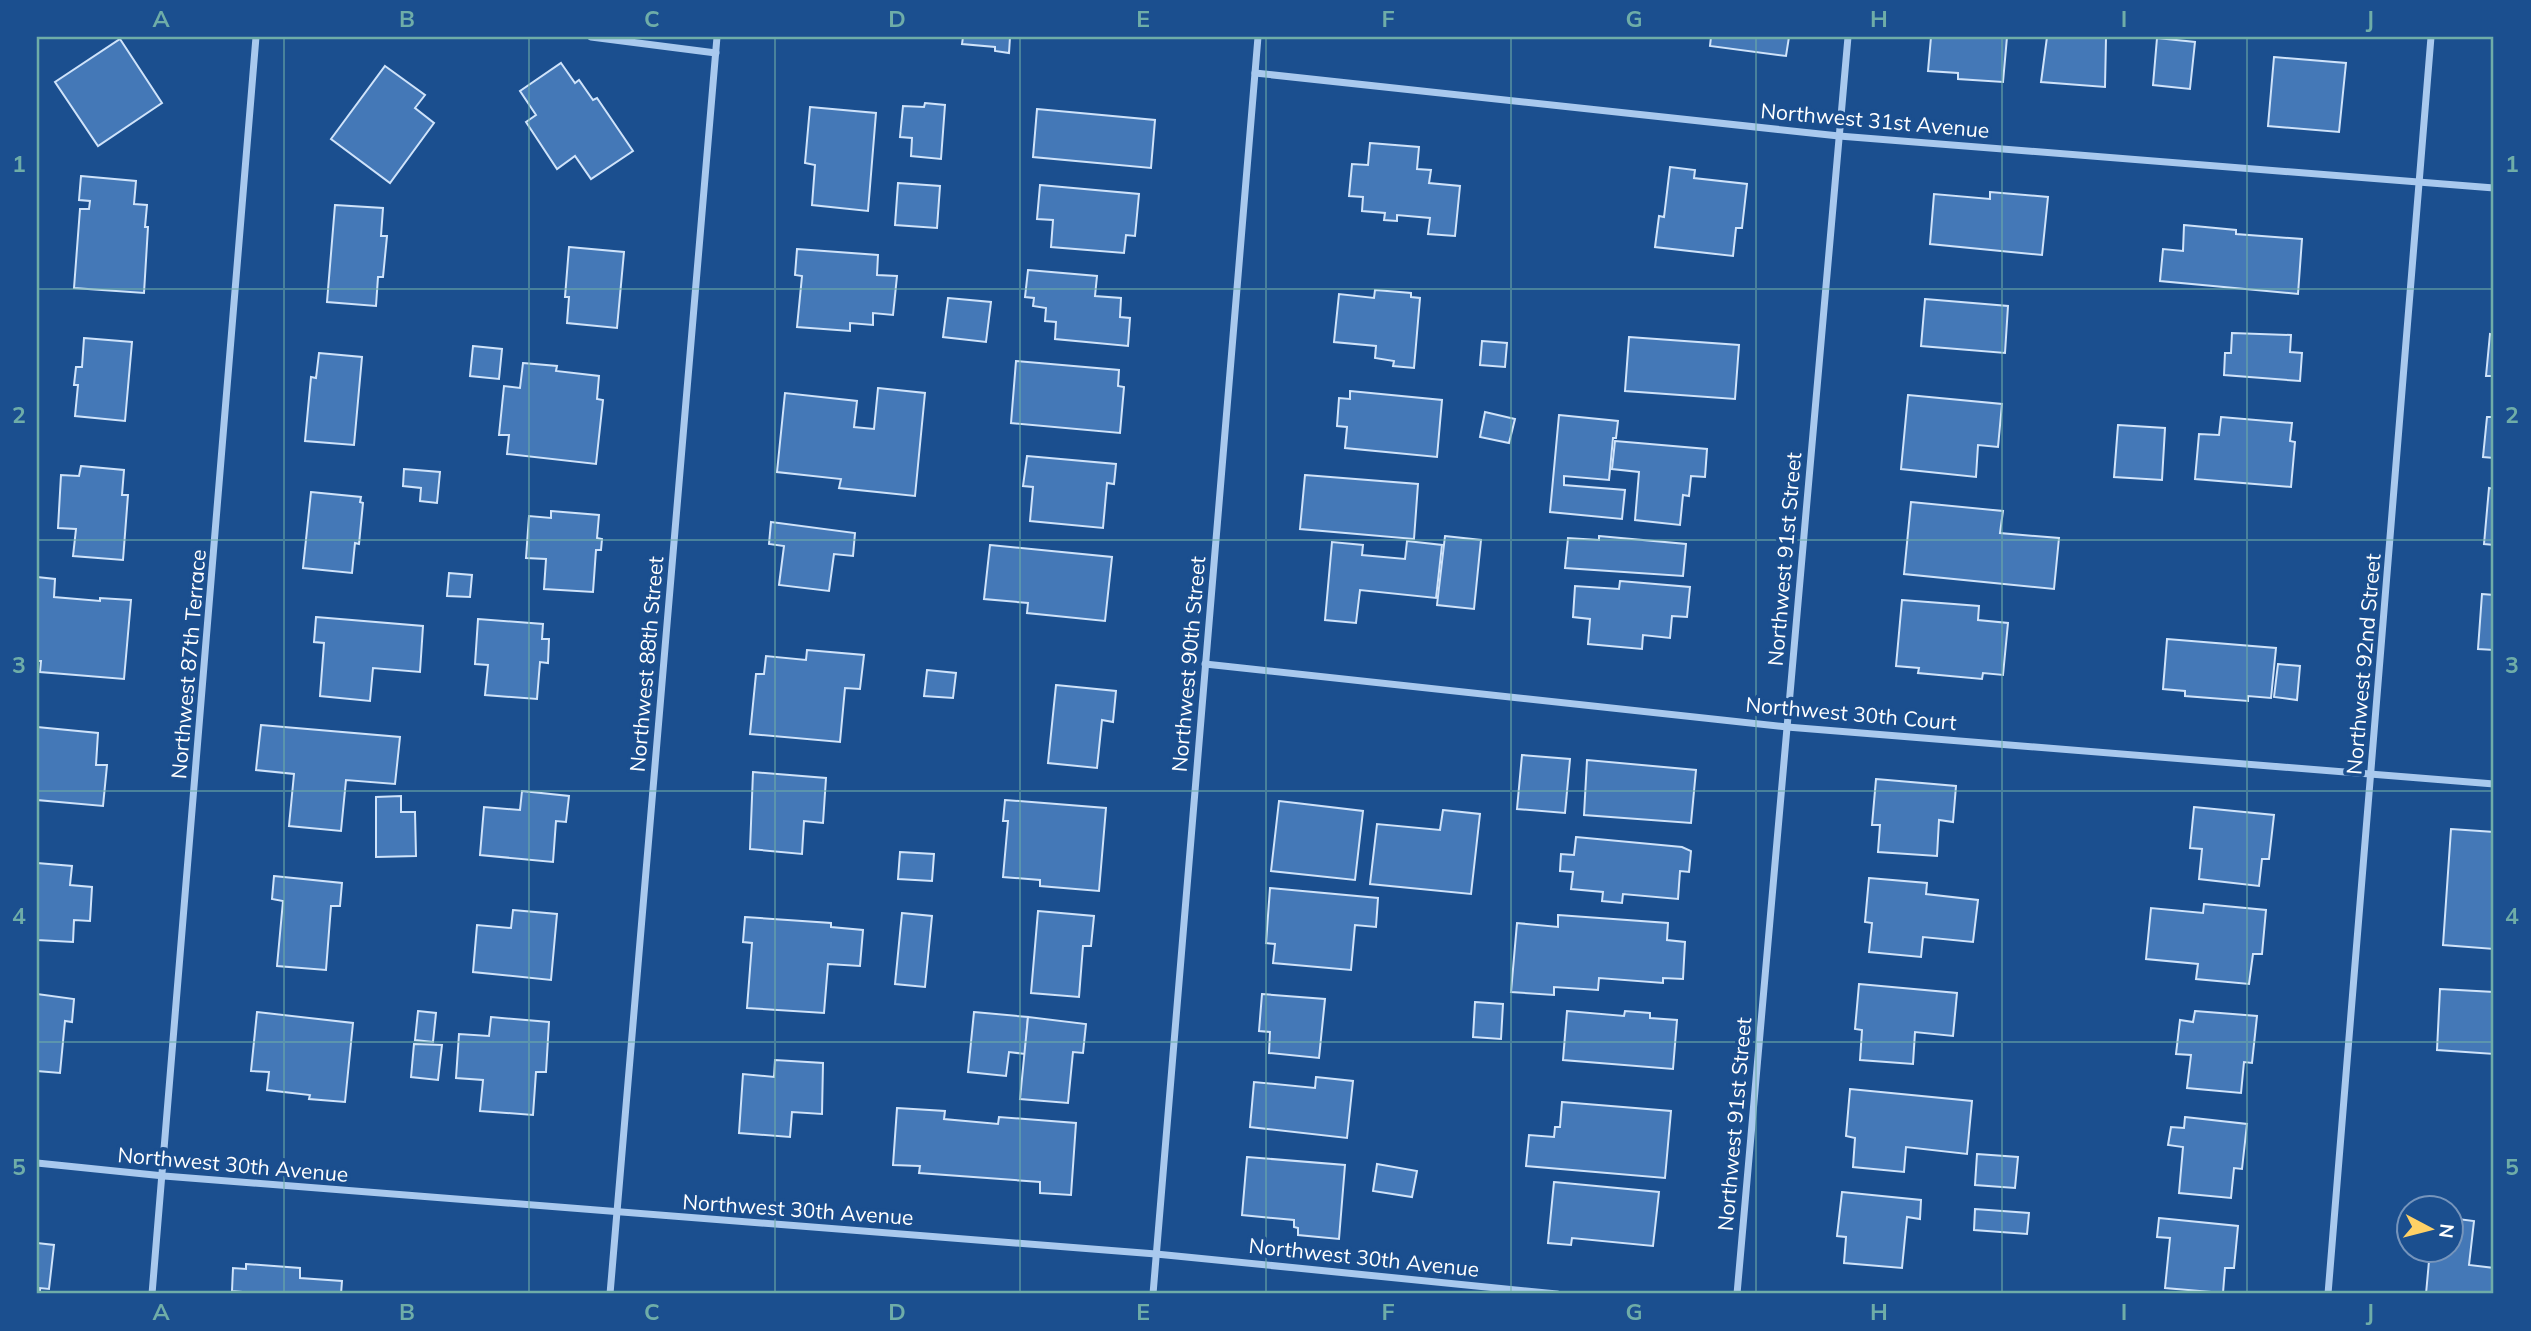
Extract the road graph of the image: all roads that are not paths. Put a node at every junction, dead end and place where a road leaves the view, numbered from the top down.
1 (256, 37) edge
2 (591, 37) edge
3 (717, 37) edge
4 (1258, 37) edge
5 (1848, 37) edge
6 (2431, 37) edge
7 (716, 53) junction
8 (1255, 73) junction
9 (1839, 136) junction
10 (2420, 183) junction
11 (2494, 188) edge
12 (1206, 664) junction
13 (1787, 727) junction
14 (2371, 774) junction
15 (2494, 784) edge
16 (37, 1163) edge
17 (164, 1176) junction
18 (617, 1212) junction
19 (1156, 1254) junction
20 (152, 1294) edge
21 (610, 1294) edge
22 (1153, 1294) edge
23 (1557, 1294) edge
24 (1737, 1294) edge
25 (2328, 1294) edge

1 - 17 street, Northwest 87th Terrace
2 - 7 street
3 - 7 street, Northwest 88th Street
4 - 8 street, Northwest 90th Street
5 - 9 street, Northwest 91st Street
6 - 10 street, Northwest 92nd Street
7 - 18 street, Northwest 88th Street
8 - 9 street, Northwest 31st Avenue
8 - 12 street, Northwest 90th Street
9 - 10 street, Northwest 31st Avenue
9 - 13 street, Northwest 91st Street
10 - 11 street, Northwest 31st Avenue
10 - 14 street, Northwest 92nd Street
12 - 13 street, Northwest 30th Court
12 - 19 street, Northwest 90th Street
13 - 14 street, Northwest 30th Court
13 - 24 street, Northwest 91st Street
14 - 15 street, Northwest 30th Court
14 - 25 street, Northwest 92nd Street
16 - 17 street, Northwest 30th Avenue
17 - 18 street, Northwest 30th Avenue
17 - 20 street, Northwest 87th Terrace
18 - 19 street, Northwest 30th Avenue
18 - 21 street, Northwest 88th Street
19 - 22 street, Northwest 90th Street
19 - 23 street, Northwest 30th Avenue

